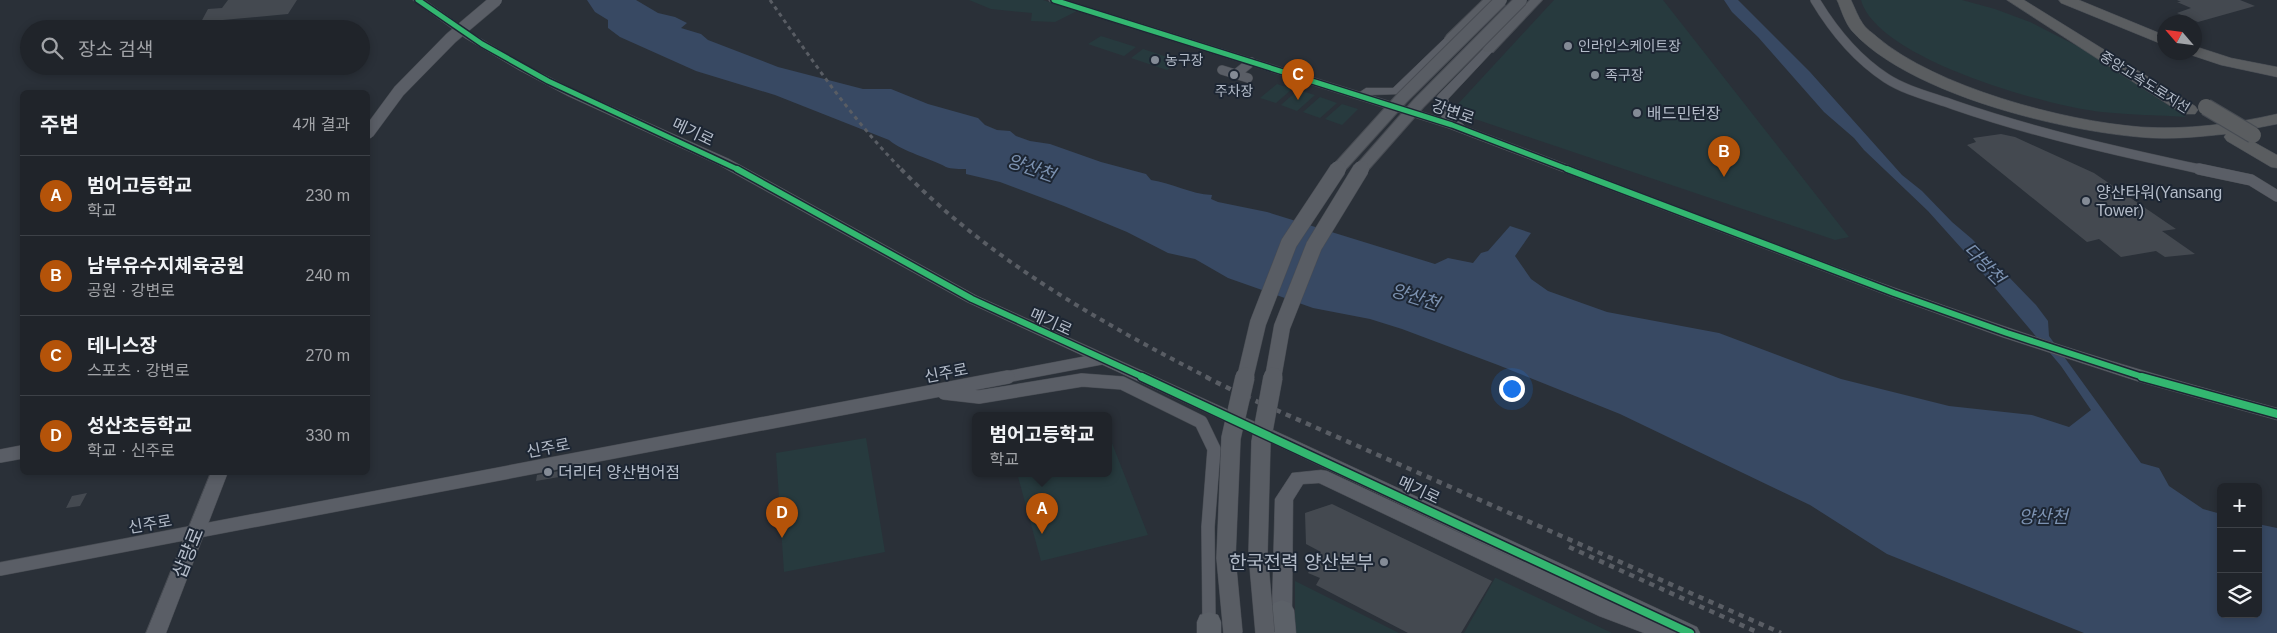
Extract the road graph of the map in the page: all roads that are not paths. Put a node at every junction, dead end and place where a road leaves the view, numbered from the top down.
1 (418, 0) edge
2 (496, 0) edge
3 (1054, 0) edge
4 (1490, 0) edge
5 (1501, 0) edge
6 (1521, 0) edge
7 (1536, 0) edge
8 (1815, 0) edge
9 (1844, 0) edge
10 (1859, 0) edge
11 (1997, 0) edge
12 (2014, 0) edge
13 (2030, 0) edge
14 (2066, 0) edge
15 (2157, 37) edge
16 (1451, 38) joint
17 (2076, 39) junction
18 (1489, 49) joint
19 (2202, 53) edge
20 (1251, 62) junction
21 (1222, 70) dead end
22 (2277, 72) edge
23 (1236, 74) junction
24 (1248, 78) dead end
25 (1345, 91) junction
26 (2277, 110) edge
27 (2277, 119) edge
28 (370, 130) edge
29 (1466, 130) junction
30 (2277, 149) edge
31 (2277, 162) edge
32 (2277, 196) edge
33 (1101, 360) junction
34 (932, 392) junction
35 (2277, 414) edge
36 (20, 452) edge
37 (0, 456) edge
38 (219, 475) edge
39 (196, 532) junction
40 (0, 569) edge
41 (1283, 621) edge
42 (1209, 627) edge
43 (156, 633) edge
44 (1233, 633) edge
45 (1264, 633) edge
46 (1666, 633) edge
47 (1690, 633) edge

1 - 33 street, 메기로
2 - 28 street, bridge
3 - 20 street, 강변로
4 - 16 main road
5 - 44 main road, bridge
6 - 45 main road, bridge
7 - 18 main road
8 - 32 street
9 - 27 highway
10 - 26 highway
11 - 17 highway
12 - 17 highway, 중앙고속도로지선
13 - 30 highway, 중앙고속도로지선, bridge
14 - 15 highway
16 - 25 street
17 - 31 highway, 중앙고속도로지선
18 - 29 street
19 - 22 highway
20 - 23 street
20 - 25 street, 강변로
21 - 23 street
23 - 24 street
25 - 29 street, 강변로
29 - 35 street, 강변로
33 - 34 street, 신주로
33 - 47 street, 메기로
34 - 39 street, 신주로
34 - 42 street
36 - 37 street
38 - 39 street, 삽량로
39 - 40 street, 신주로
39 - 43 street, 삽량로
41 - 46 street

